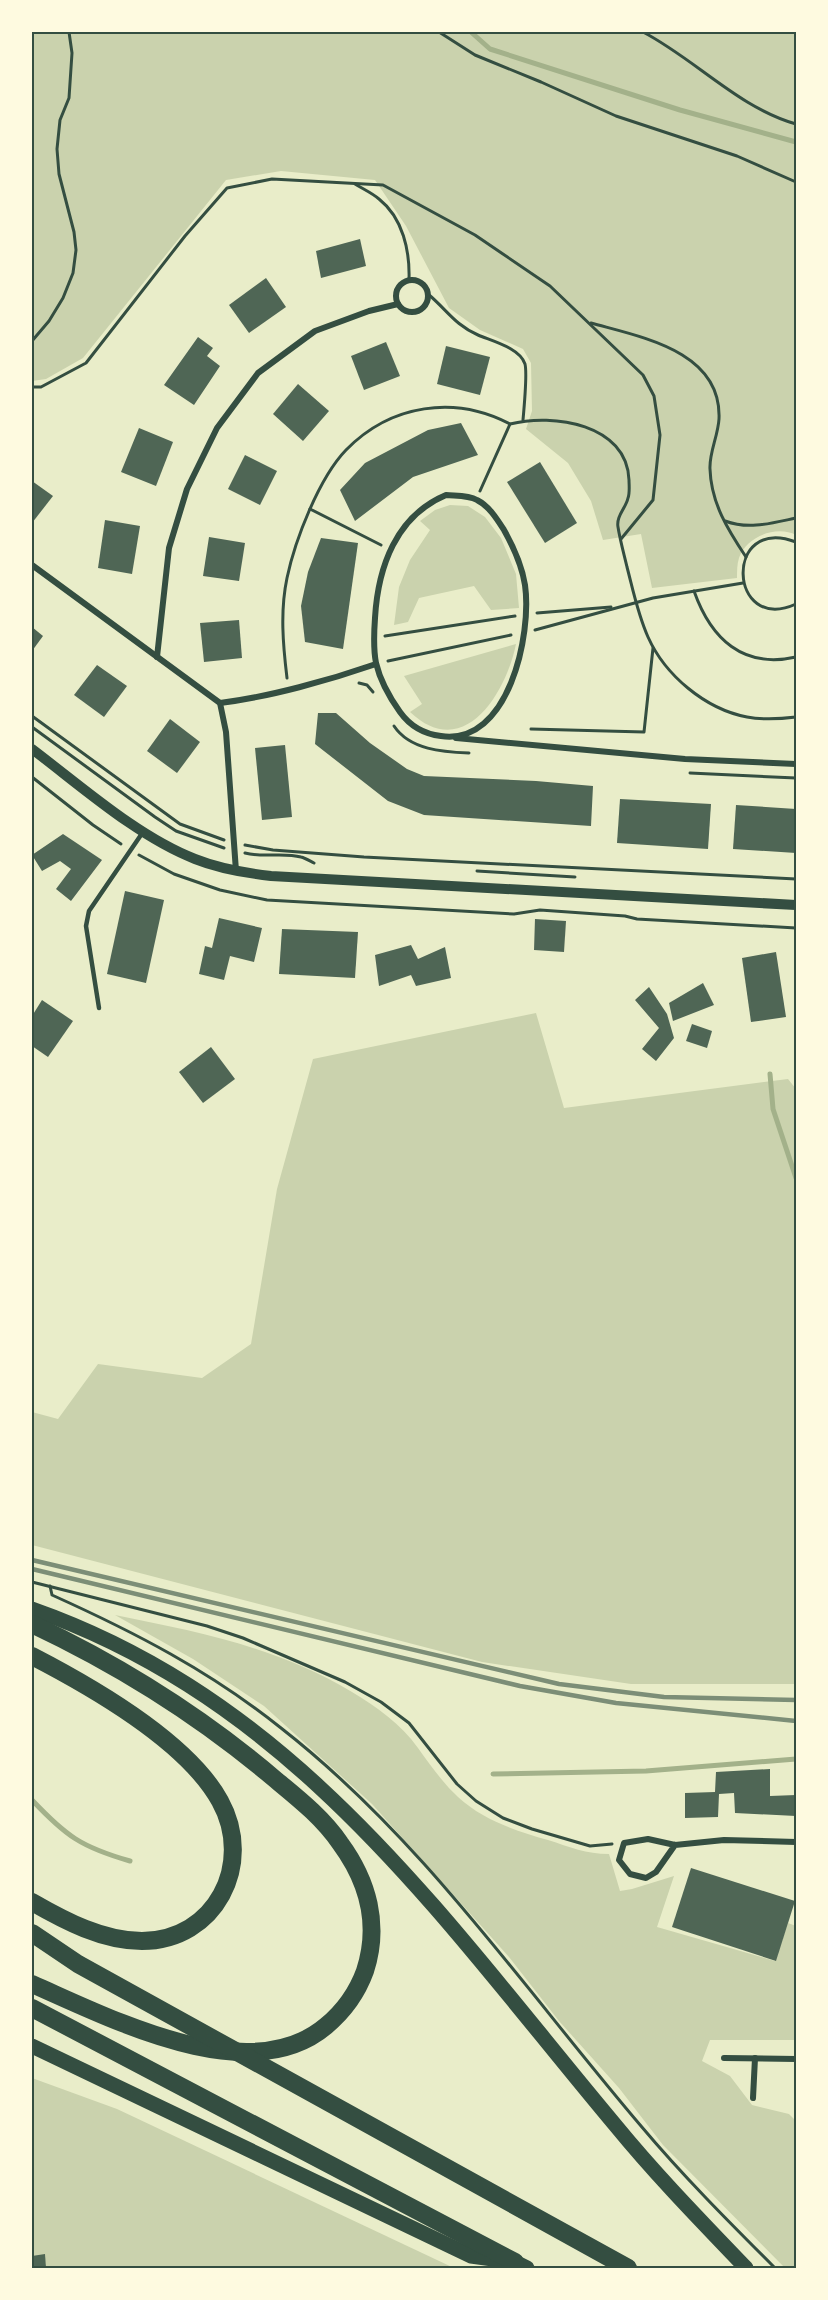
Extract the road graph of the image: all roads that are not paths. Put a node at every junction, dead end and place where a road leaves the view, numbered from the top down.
1 (398, 304) junction
2 (32, 565) edge
3 (157, 657) junction
4 (376, 664) junction
5 (220, 703) junction
6 (452, 738) junction
7 (32, 749) edge
8 (796, 764) edge
9 (143, 832) junction
10 (236, 871) junction
11 (796, 905) edge
12 (99, 1008) dead end
13 (32, 1609) edge
14 (32, 1624) edge
15 (32, 1656) edge
16 (796, 1842) edge
17 (675, 1845) junction
18 (32, 1902) edge
19 (32, 1933) edge
20 (32, 1984) edge
21 (32, 2008) edge
22 (32, 2046) edge
23 (724, 2058) dead end
24 (755, 2058) junction
25 (796, 2059) edge
26 (753, 2098) dead end
27 (521, 2265) edge
28 (628, 2268) edge
29 (746, 2268) edge

1 - 1 street
1 - 3 street
2 - 3 street
3 - 5 street
4 - 5 street
4 - 6 street
4 - 6 street
5 - 10 street
6 - 8 street
7 - 9 street
9 - 10 street
9 - 12 lane
10 - 11 street
13 - 29 main road
14 - 20 highway
15 - 18 highway
16 - 17 street
17 - 17 street
19 - 28 highway
21 - 27 highway
22 - 27 main road
23 - 24 street
24 - 25 street
24 - 26 street

